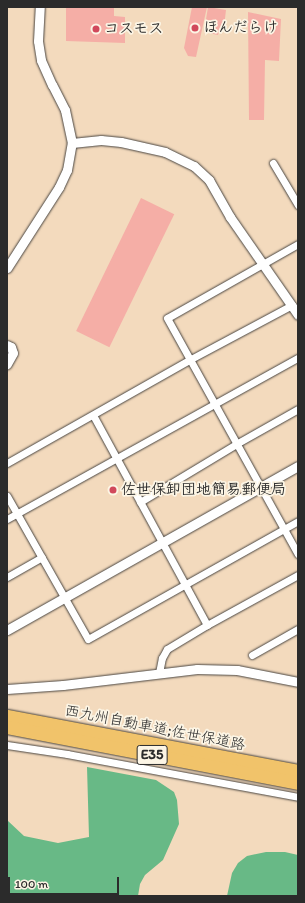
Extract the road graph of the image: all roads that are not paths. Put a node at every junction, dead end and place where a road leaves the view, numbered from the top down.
1 (40, 7) edge
2 (72, 142) junction
3 (273, 163) dead end
4 (298, 204) edge
5 (298, 244) edge
6 (262, 264) junction
7 (7, 268) edge
8 (292, 305) junction
9 (298, 315) edge
10 (7, 345) edge
11 (298, 358) edge
12 (189, 360) junction
13 (7, 364) edge
14 (214, 404) junction
15 (298, 409) edge
16 (93, 415) junction
17 (236, 444) junction
18 (117, 459) junction
19 (7, 463) edge
20 (298, 466) edge
21 (260, 487) junction
22 (7, 496) edge
23 (140, 502) junction
24 (16, 513) junction
25 (7, 519) edge
26 (298, 521) edge
27 (284, 529) junction
28 (163, 542) junction
29 (298, 554) edge
30 (42, 557) junction
31 (298, 575) edge
32 (7, 577) edge
33 (186, 583) junction
34 (64, 597) junction
35 (207, 625) junction
36 (298, 629) edge
37 (7, 630) edge
38 (252, 655) dead end
39 (159, 673) junction
40 (298, 682) edge
41 (7, 689) edge
42 (7, 716) edge
43 (7, 727) edge
44 (7, 745) edge
45 (298, 771) edge
46 (298, 783) edge
47 (298, 796) edge

1 - 2 street
2 - 6 street
2 - 7 street
3 - 4 street
5 - 6 street
6 - 8 street
6 - 12 street
8 - 9 street
8 - 12 street
10 - 13 street
11 - 14 street
12 - 14 street
12 - 16 street
14 - 17 street
14 - 18 street
15 - 17 street
16 - 18 street
16 - 19 street
17 - 21 street
17 - 23 street
18 - 23 street
18 - 24 street
20 - 21 street
21 - 27 street
21 - 28 street
22 - 24 street
23 - 28 street
24 - 25 street
24 - 30 street
26 - 27 street
27 - 29 street
27 - 33 street
28 - 33 street
28 - 34 street
30 - 32 street
30 - 34 street
31 - 35 street
33 - 34 street
33 - 35 street
34 - 37 street
35 - 39 street
36 - 38 street
39 - 40 street
39 - 41 street
42 - 45 highway, 西九州自動車道;佐世保道路 / E35
43 - 46 highway, 西九州自動車道;佐世保道路 / E35
44 - 47 street

